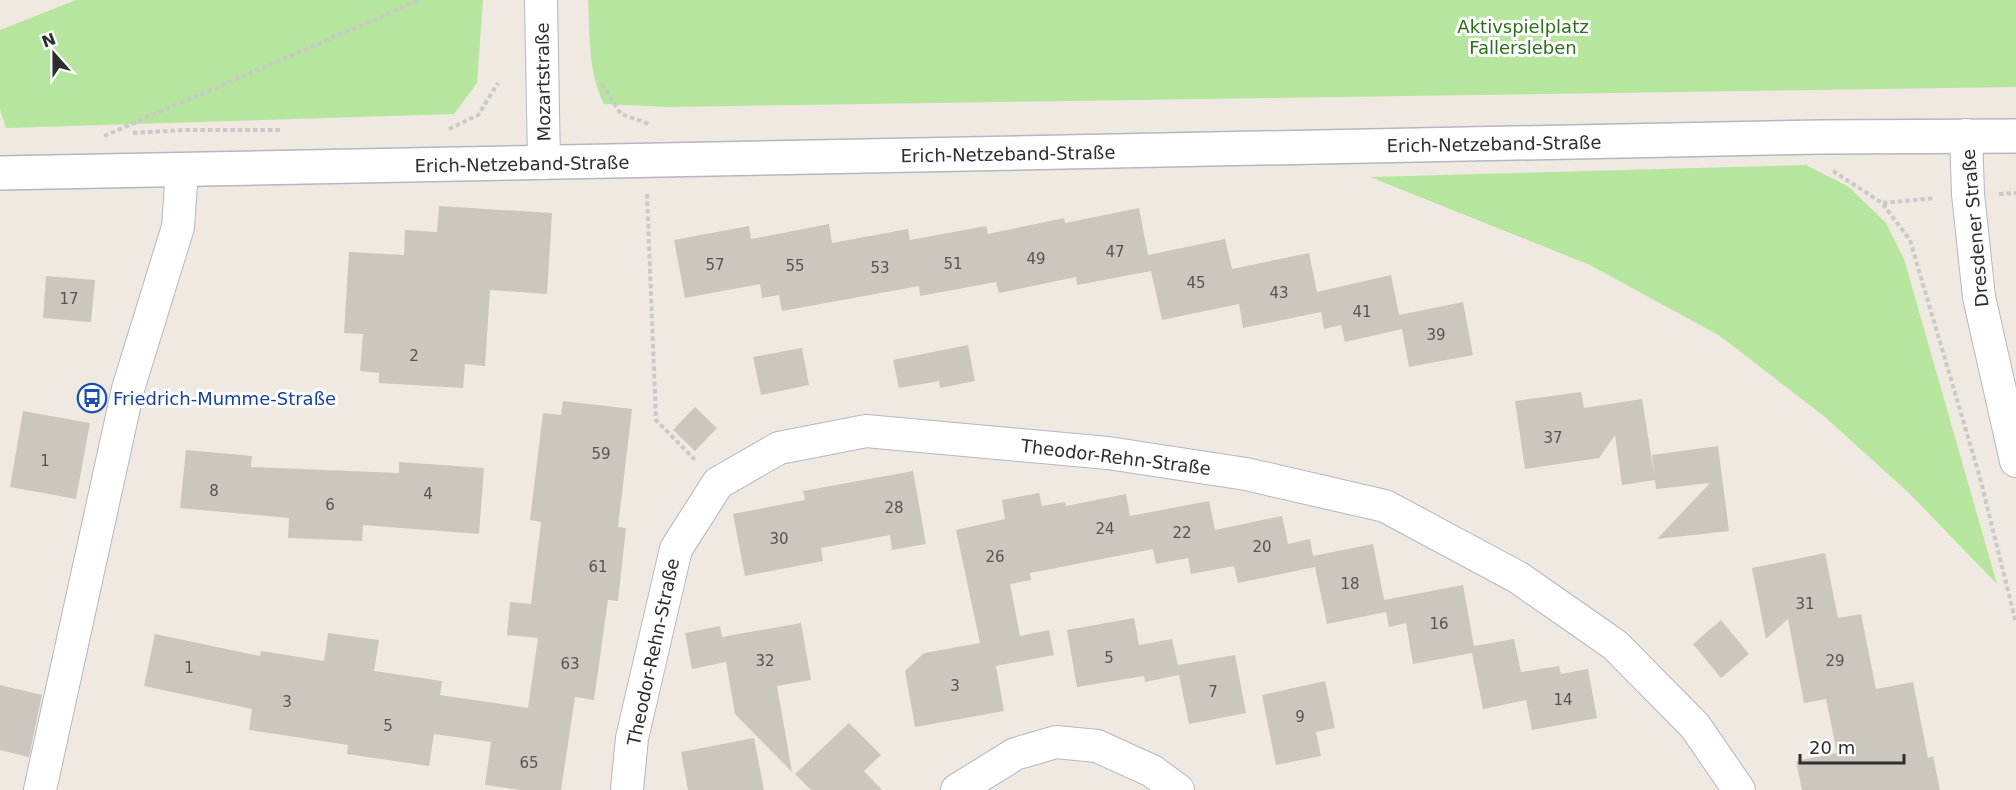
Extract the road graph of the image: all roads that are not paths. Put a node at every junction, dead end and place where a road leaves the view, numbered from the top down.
1 (541, 0) edge
2 (1966, 135) junction
3 (2016, 136) edge
4 (544, 163) junction
5 (183, 170) junction
6 (0, 174) edge
7 (2016, 461) edge
8 (40, 790) edge
9 (627, 790) edge
10 (957, 790) edge
11 (1178, 790) edge
12 (1739, 790) edge

1 - 4 street, Mozartstraße
2 - 3 street, Erich-Netzeband-Straße
2 - 4 street, Erich-Netzeband-Straße
2 - 7 street, Dresdener Straße
4 - 5 street, Erich-Netzeband-Straße
5 - 6 street, Erich-Netzeband-Straße
5 - 8 street
9 - 12 street, Theodor-Rehn-Straße
10 - 11 street

